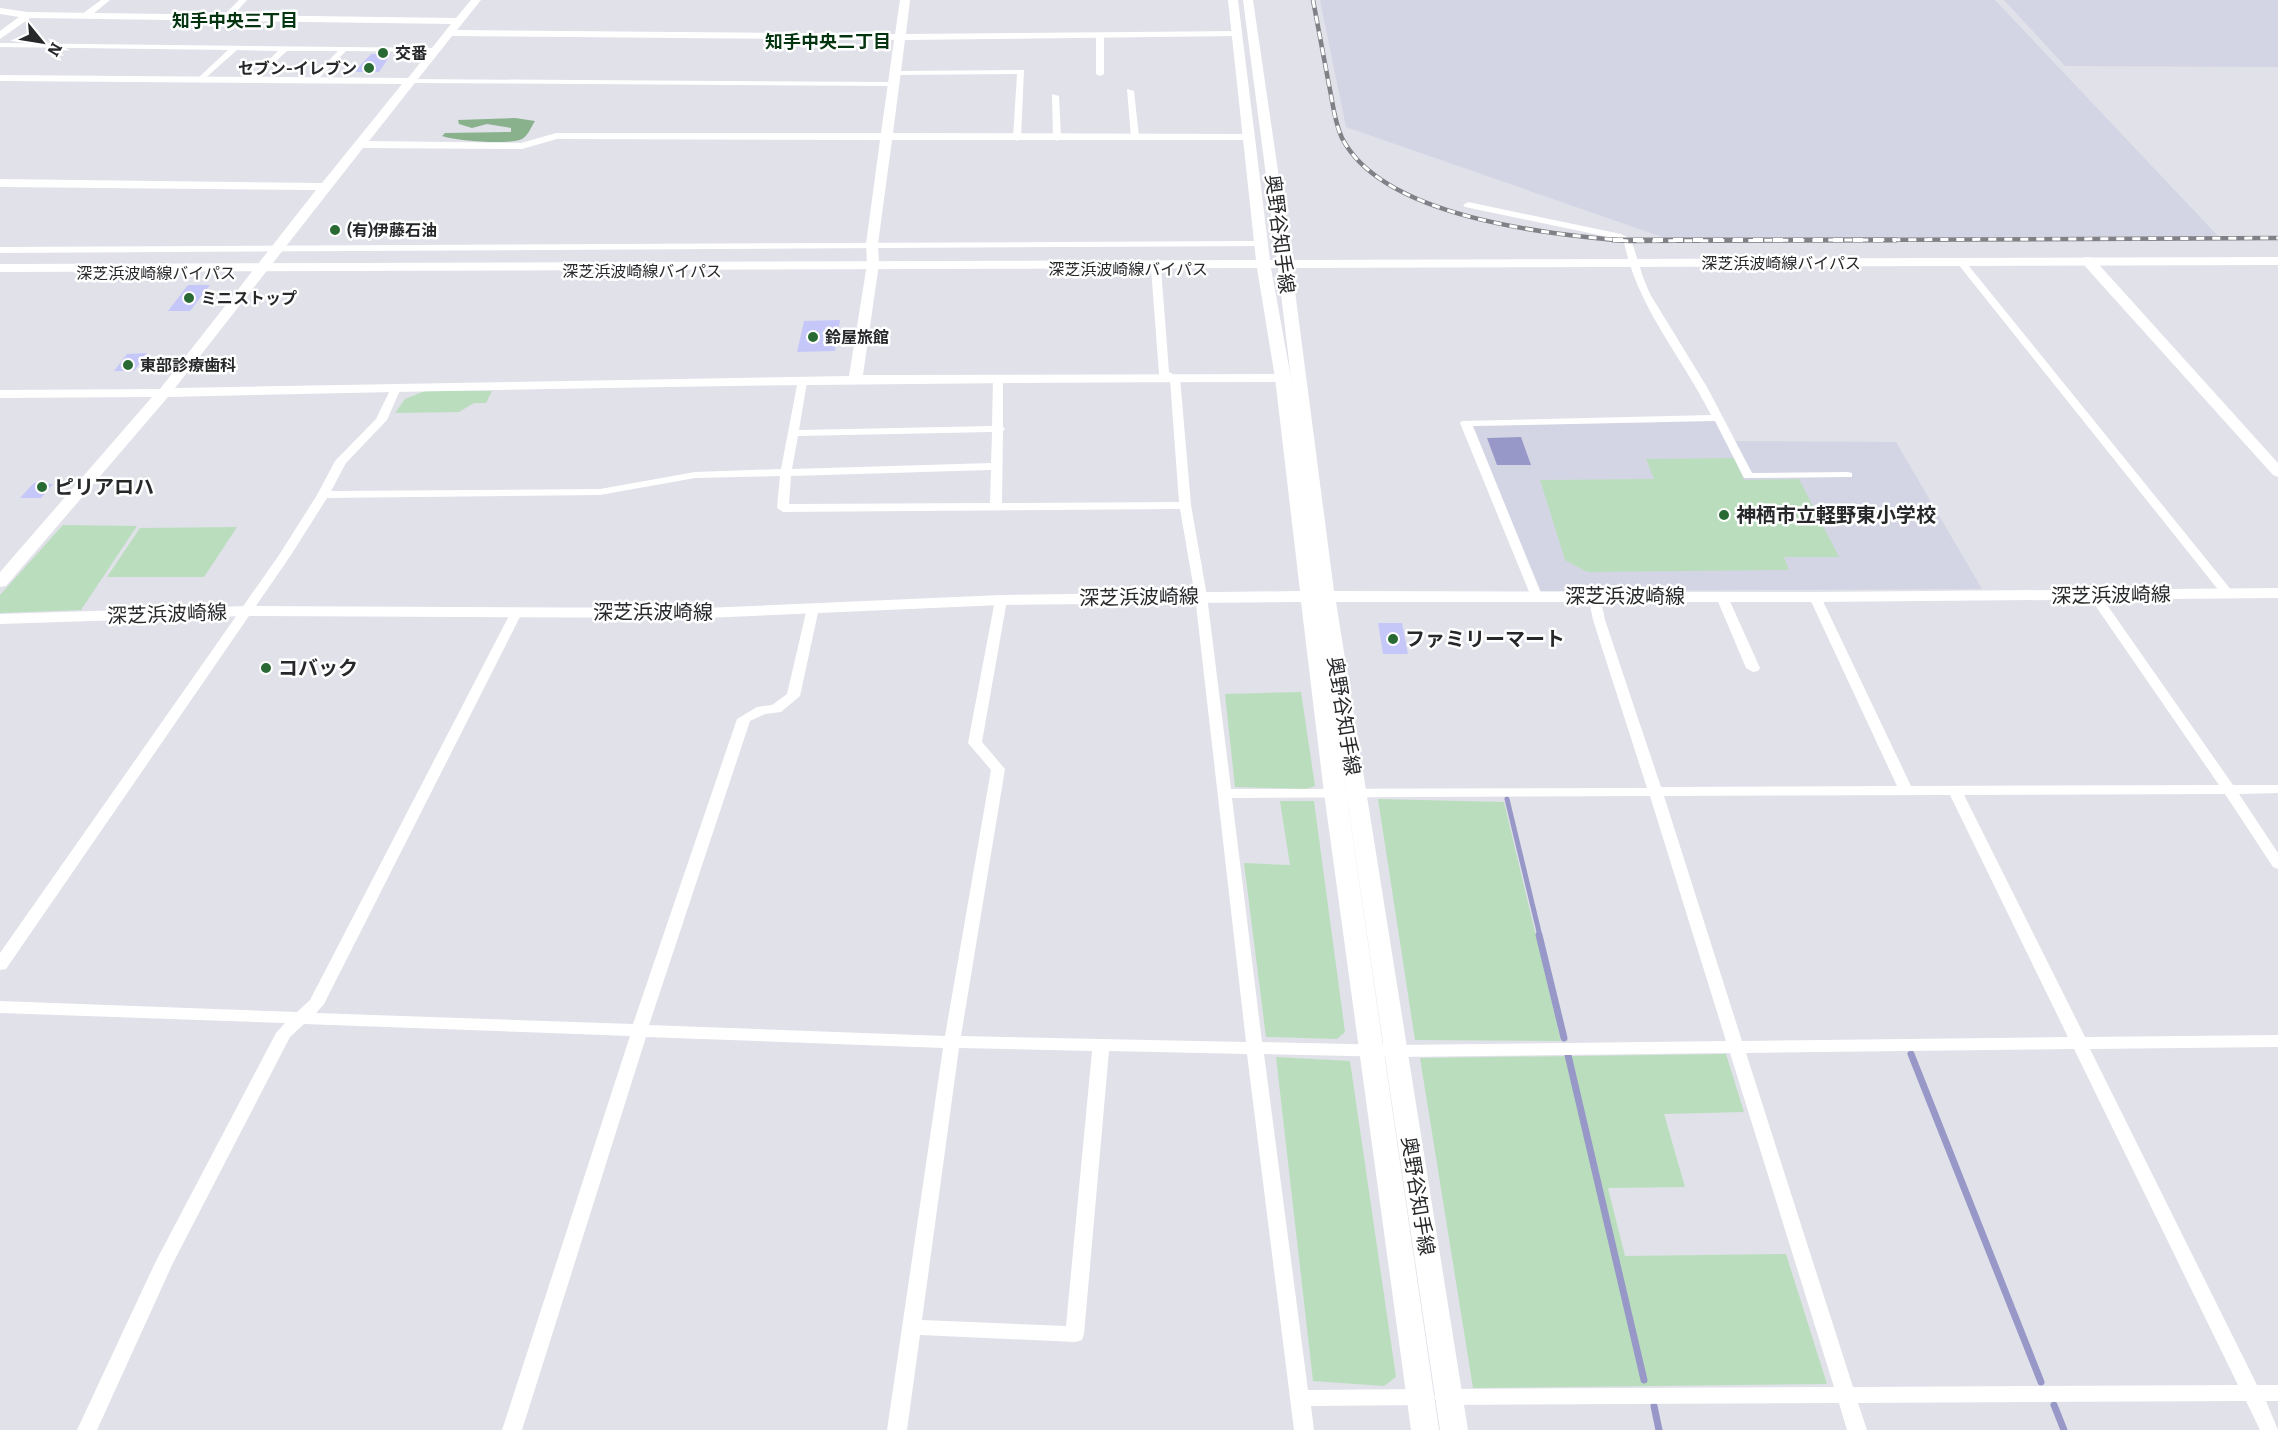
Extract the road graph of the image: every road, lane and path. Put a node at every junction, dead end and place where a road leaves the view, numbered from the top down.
1 (106, 0) edge
2 (243, 0) edge
3 (476, 0) edge
4 (905, 0) edge
5 (1233, 0) edge
6 (1248, 0) edge
7 (0, 11) edge
8 (28, 15) junction
9 (85, 16) junction
10 (227, 17) junction
11 (459, 21) junction
12 (5, 29) edge
13 (450, 33) junction
14 (1237, 33) junction
15 (1100, 35) junction
16 (0, 36) edge
17 (899, 37) junction
18 (0, 45) edge
19 (236, 47) junction
20 (285, 48) junction
21 (344, 49) junction
22 (436, 50) junction
23 (1100, 74) dead end
24 (0, 78) edge
25 (895, 79) junction
26 (201, 80) junction
27 (253, 80) junction
28 (315, 80) junction
29 (411, 81) junction
30 (1131, 91) dead end
31 (1055, 96) dead end
32 (1135, 137) junction
33 (1249, 137) junction
34 (886, 138) junction
35 (1017, 138) junction
36 (1057, 138) junction
37 (358, 144) junction
38 (0, 183) edge
39 (326, 187) junction
40 (1468, 205) dead end
41 (872, 244) junction
42 (277, 247) junction
43 (0, 250) edge
44 (1268, 260) junction
45 (2088, 261) junction
46 (2278, 261) edge
47 (1961, 262) junction
48 (1631, 263) junction
49 (872, 266) junction
50 (0, 268) edge
51 (1156, 268) junction
52 (259, 270) junction
53 (0, 274) edge
54 (998, 378) junction
55 (1175, 378) junction
56 (1283, 378) junction
57 (855, 380) junction
58 (802, 382) junction
59 (396, 388) junction
60 (164, 393) junction
61 (0, 394) edge
62 (1718, 418) junction
63 (999, 429) junction
64 (793, 433) junction
65 (998, 466) junction
66 (786, 471) junction
67 (2278, 472) edge
68 (1848, 475) dead end
69 (323, 495) junction
70 (996, 505) junction
71 (1185, 505) junction
72 (0, 582) edge
73 (2278, 593) edge
74 (2228, 594) junction
75 (1201, 596) junction
76 (1318, 596) junction
77 (1536, 596) junction
78 (1594, 596) junction
79 (2094, 596) junction
80 (1722, 597) junction
81 (1815, 597) junction
82 (1001, 600) junction
83 (813, 608) junction
84 (246, 611) junction
85 (517, 611) junction
86 (0, 619) edge
87 (1753, 668) dead end
88 (2229, 789) junction
89 (2278, 789) edge
90 (1906, 791) junction
91 (1955, 791) junction
92 (1334, 793) junction
93 (1356, 793) junction
94 (1656, 793) junction
95 (1223, 794) junction
96 (2278, 864) edge
97 (0, 965) edge
98 (0, 1007) edge
99 (301, 1018) junction
100 (640, 1029) junction
101 (2278, 1041) edge
102 (952, 1042) junction
103 (2080, 1043) junction
104 (1735, 1045) junction
105 (1101, 1046) junction
106 (1255, 1049) junction
107 (1371, 1050) junction
108 (1396, 1051) junction
109 (912, 1327) junction
110 (1845, 1393) junction
111 (2252, 1393) junction
112 (2278, 1393) edge
113 (1421, 1396) junction
114 (1449, 1397) junction
115 (1301, 1398) junction
116 (87, 1430) edge
117 (512, 1430) edge
118 (897, 1430) edge
119 (1304, 1430) edge
120 (1425, 1430) edge
121 (1454, 1430) edge
122 (1857, 1430) edge
123 (2270, 1430) edge

1 - 9 street
2 - 10 street
3 - 11 street
4 - 17 street
5 - 14 main road, 奥野谷知手線
6 - 44 main road, 奥野谷知手線
7 - 8 street
8 - 9 street
8 - 12 street
9 - 10 street
10 - 11 street
11 - 13 street
12 - 16 street
13 - 17 street
13 - 22 street
14 - 15 street
14 - 33 main road, 奥野谷知手線
15 - 17 street
15 - 23 street
17 - 25 street
18 - 19 street
19 - 20 street
19 - 26 street
20 - 21 street
20 - 27 street
21 - 22 street
21 - 28 street
22 - 29 street
24 - 26 street
25 - 29 street
25 - 34 street
25 - 35 street
26 - 27 street
27 - 28 street
28 - 29 street
29 - 37 street
30 - 32 street
31 - 36 street
32 - 33 street
32 - 36 street
33 - 44 main road, 奥野谷知手線
34 - 35 street
34 - 37 street
34 - 41 street
35 - 36 street
37 - 39 street
38 - 39 street
39 - 42 street
40 - 48 street
41 - 42 street
41 - 44 street
41 - 49 street
42 - 43 street
42 - 52 street
44 - 48 main road, 深芝浜波崎線バイパス
44 - 49 main road, 深芝浜波崎線バイパス
44 - 51 main road, 深芝浜波崎線バイパス
44 - 56 main road, 奥野谷知手線
44 - 76 main road, 奥野谷知手線
45 - 46 main road, 深芝浜波崎線バイパス
45 - 47 main road, 深芝浜波崎線バイパス
45 - 67 street
47 - 48 main road, 深芝浜波崎線バイパス
47 - 74 street
48 - 62 street
49 - 51 main road, 深芝浜波崎線バイパス
49 - 52 main road, 深芝浜波崎線バイパス
49 - 57 street
50 - 52 main road, 深芝浜波崎線バイパス
51 - 55 street
52 - 53 main road, 深芝浜波崎線バイパス
52 - 60 street
54 - 55 street
54 - 57 street
54 - 63 street
55 - 56 street
55 - 71 street
56 - 76 main road, 奥野谷知手線
57 - 58 street
58 - 59 street
58 - 64 street
59 - 60 street
59 - 69 street
60 - 61 street
60 - 72 street
62 - 68 street
62 - 77 street
63 - 64 street
63 - 65 street
64 - 66 street
65 - 66 street
65 - 70 street
66 - 69 street
66 - 70 street
69 - 84 street
70 - 71 street
71 - 75 street
73 - 74 main road, 深芝浜波崎線
74 - 79 main road, 深芝浜波崎線
75 - 76 main road, 深芝浜波崎線
75 - 82 main road, 深芝浜波崎線
75 - 95 street
76 - 77 main road, 深芝浜波崎線
76 - 92 main road, 奥野谷知手線
76 - 93 main road, 奥野谷知手線
77 - 78 main road, 深芝浜波崎線
78 - 80 main road, 深芝浜波崎線
78 - 94 street
79 - 81 main road, 深芝浜波崎線
79 - 88 street
80 - 81 main road, 深芝浜波崎線
80 - 87 street
81 - 90 street
82 - 83 main road, 深芝浜波崎線
82 - 102 street
83 - 85 main road, 深芝浜波崎線
83 - 100 street
84 - 85 main road, 深芝浜波崎線
84 - 86 main road, 深芝浜波崎線
84 - 97 street
85 - 99 street
88 - 89 street
88 - 91 street
88 - 96 street
90 - 91 street
90 - 94 street
91 - 103 street
92 - 93 street
92 - 95 street
92 - 107 main road, 奥野谷知手線
93 - 94 street
93 - 108 main road, 奥野谷知手線
94 - 104 street
95 - 106 street
98 - 99 street
99 - 100 street
99 - 116 street
100 - 102 street
100 - 117 street
101 - 103 street
102 - 105 street
102 - 109 street
103 - 104 street
103 - 111 street
104 - 108 street
104 - 110 street
105 - 106 street
105 - 109 street
106 - 107 street
106 - 115 street
107 - 108 street
107 - 113 main road, 奥野谷知手線
108 - 114 main road, 奥野谷知手線
109 - 118 street
110 - 111 street
110 - 114 street
110 - 122 street
111 - 112 street
111 - 123 street
113 - 114 street
113 - 115 street
113 - 120 main road, 奥野谷知手線
114 - 121 main road, 奥野谷知手線
115 - 119 street

